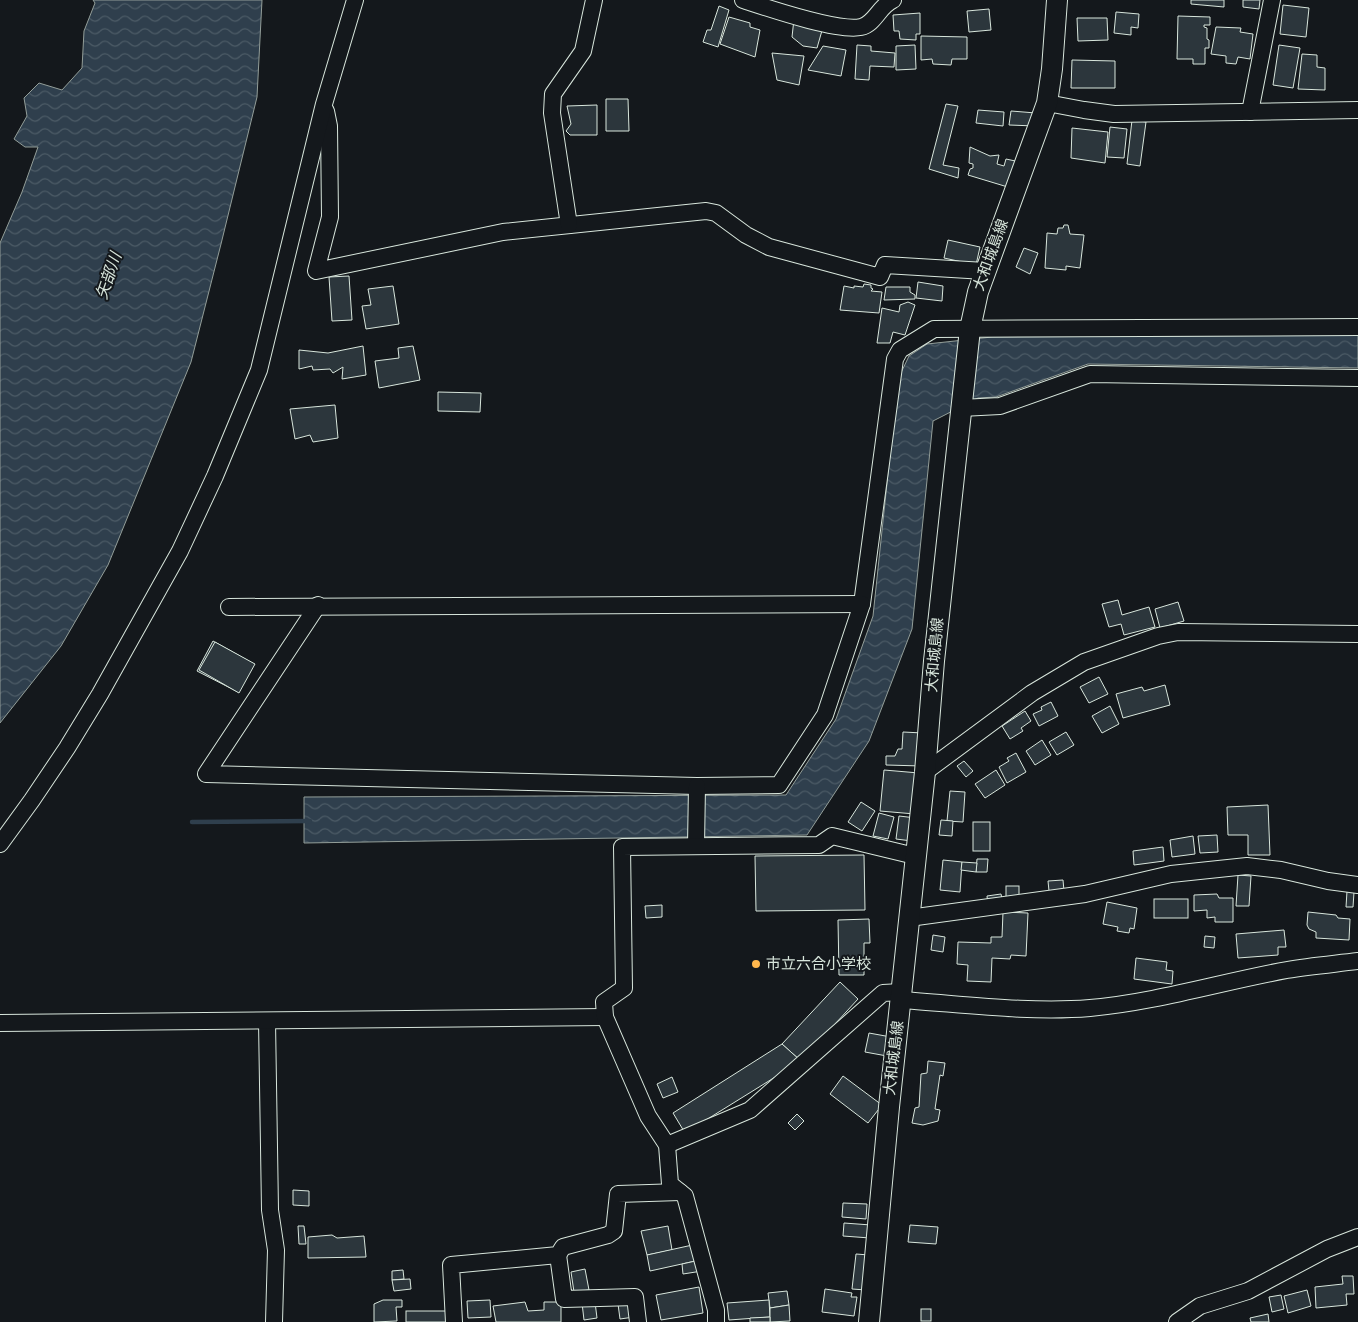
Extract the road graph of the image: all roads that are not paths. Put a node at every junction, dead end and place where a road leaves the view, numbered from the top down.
1 (355, 0) edge
2 (594, 0) edge
3 (743, 0) edge
4 (893, 0) edge
5 (1056, 0) edge
6 (1272, 0) edge
7 (774, 4) edge
8 (1047, 103) junction
9 (324, 104) junction
10 (1358, 110) edge
11 (1250, 112) junction
12 (569, 225) junction
13 (985, 271) junction
14 (1358, 327) edge
15 (970, 329) junction
16 (1358, 378) edge
17 (961, 408) junction
18 (862, 604) junction
19 (318, 605) junction
20 (229, 607) dead end
21 (1358, 634) edge
22 (925, 772) junction
23 (696, 793) junction
24 (0, 844) edge
25 (696, 845) junction
26 (915, 856) junction
27 (1358, 884) edge
28 (909, 918) junction
29 (1358, 961) edge
30 (901, 996) junction
31 (604, 1017) junction
32 (267, 1021) junction
33 (0, 1024) edge
34 (667, 1145) junction
35 (680, 1192) junction
36 (1358, 1237) edge
37 (558, 1255) junction
38 (274, 1322) edge
39 (454, 1322) edge
40 (638, 1322) edge
41 (716, 1322) edge
42 (869, 1322) edge
43 (1178, 1322) edge

1 - 9 street
2 - 12 street
3 - 7 street
4 - 7 street
5 - 8 main road, 大和城島線
6 - 11 street
8 - 11 street
8 - 13 main road, 大和城島線
9 - 12 street
9 - 24 street
10 - 11 street
12 - 13 street
13 - 15 main road, 大和城島線
14 - 15 street
15 - 17 main road, 大和城島線
15 - 18 street
16 - 17 street
17 - 22 main road, 大和城島線
18 - 19 street
18 - 23 street
19 - 20 street
19 - 23 street
21 - 22 street
22 - 26 main road, 大和城島線
23 - 25 street
25 - 26 street
25 - 31 street
26 - 28 main road, 大和城島線
27 - 28 street
28 - 30 main road, 大和城島線
29 - 30 street
30 - 34 street
30 - 42 main road, 大和城島線
31 - 32 street
31 - 34 street
32 - 33 street
32 - 38 street
34 - 35 street
35 - 37 street
35 - 41 street
36 - 43 street
37 - 39 street
37 - 40 street

